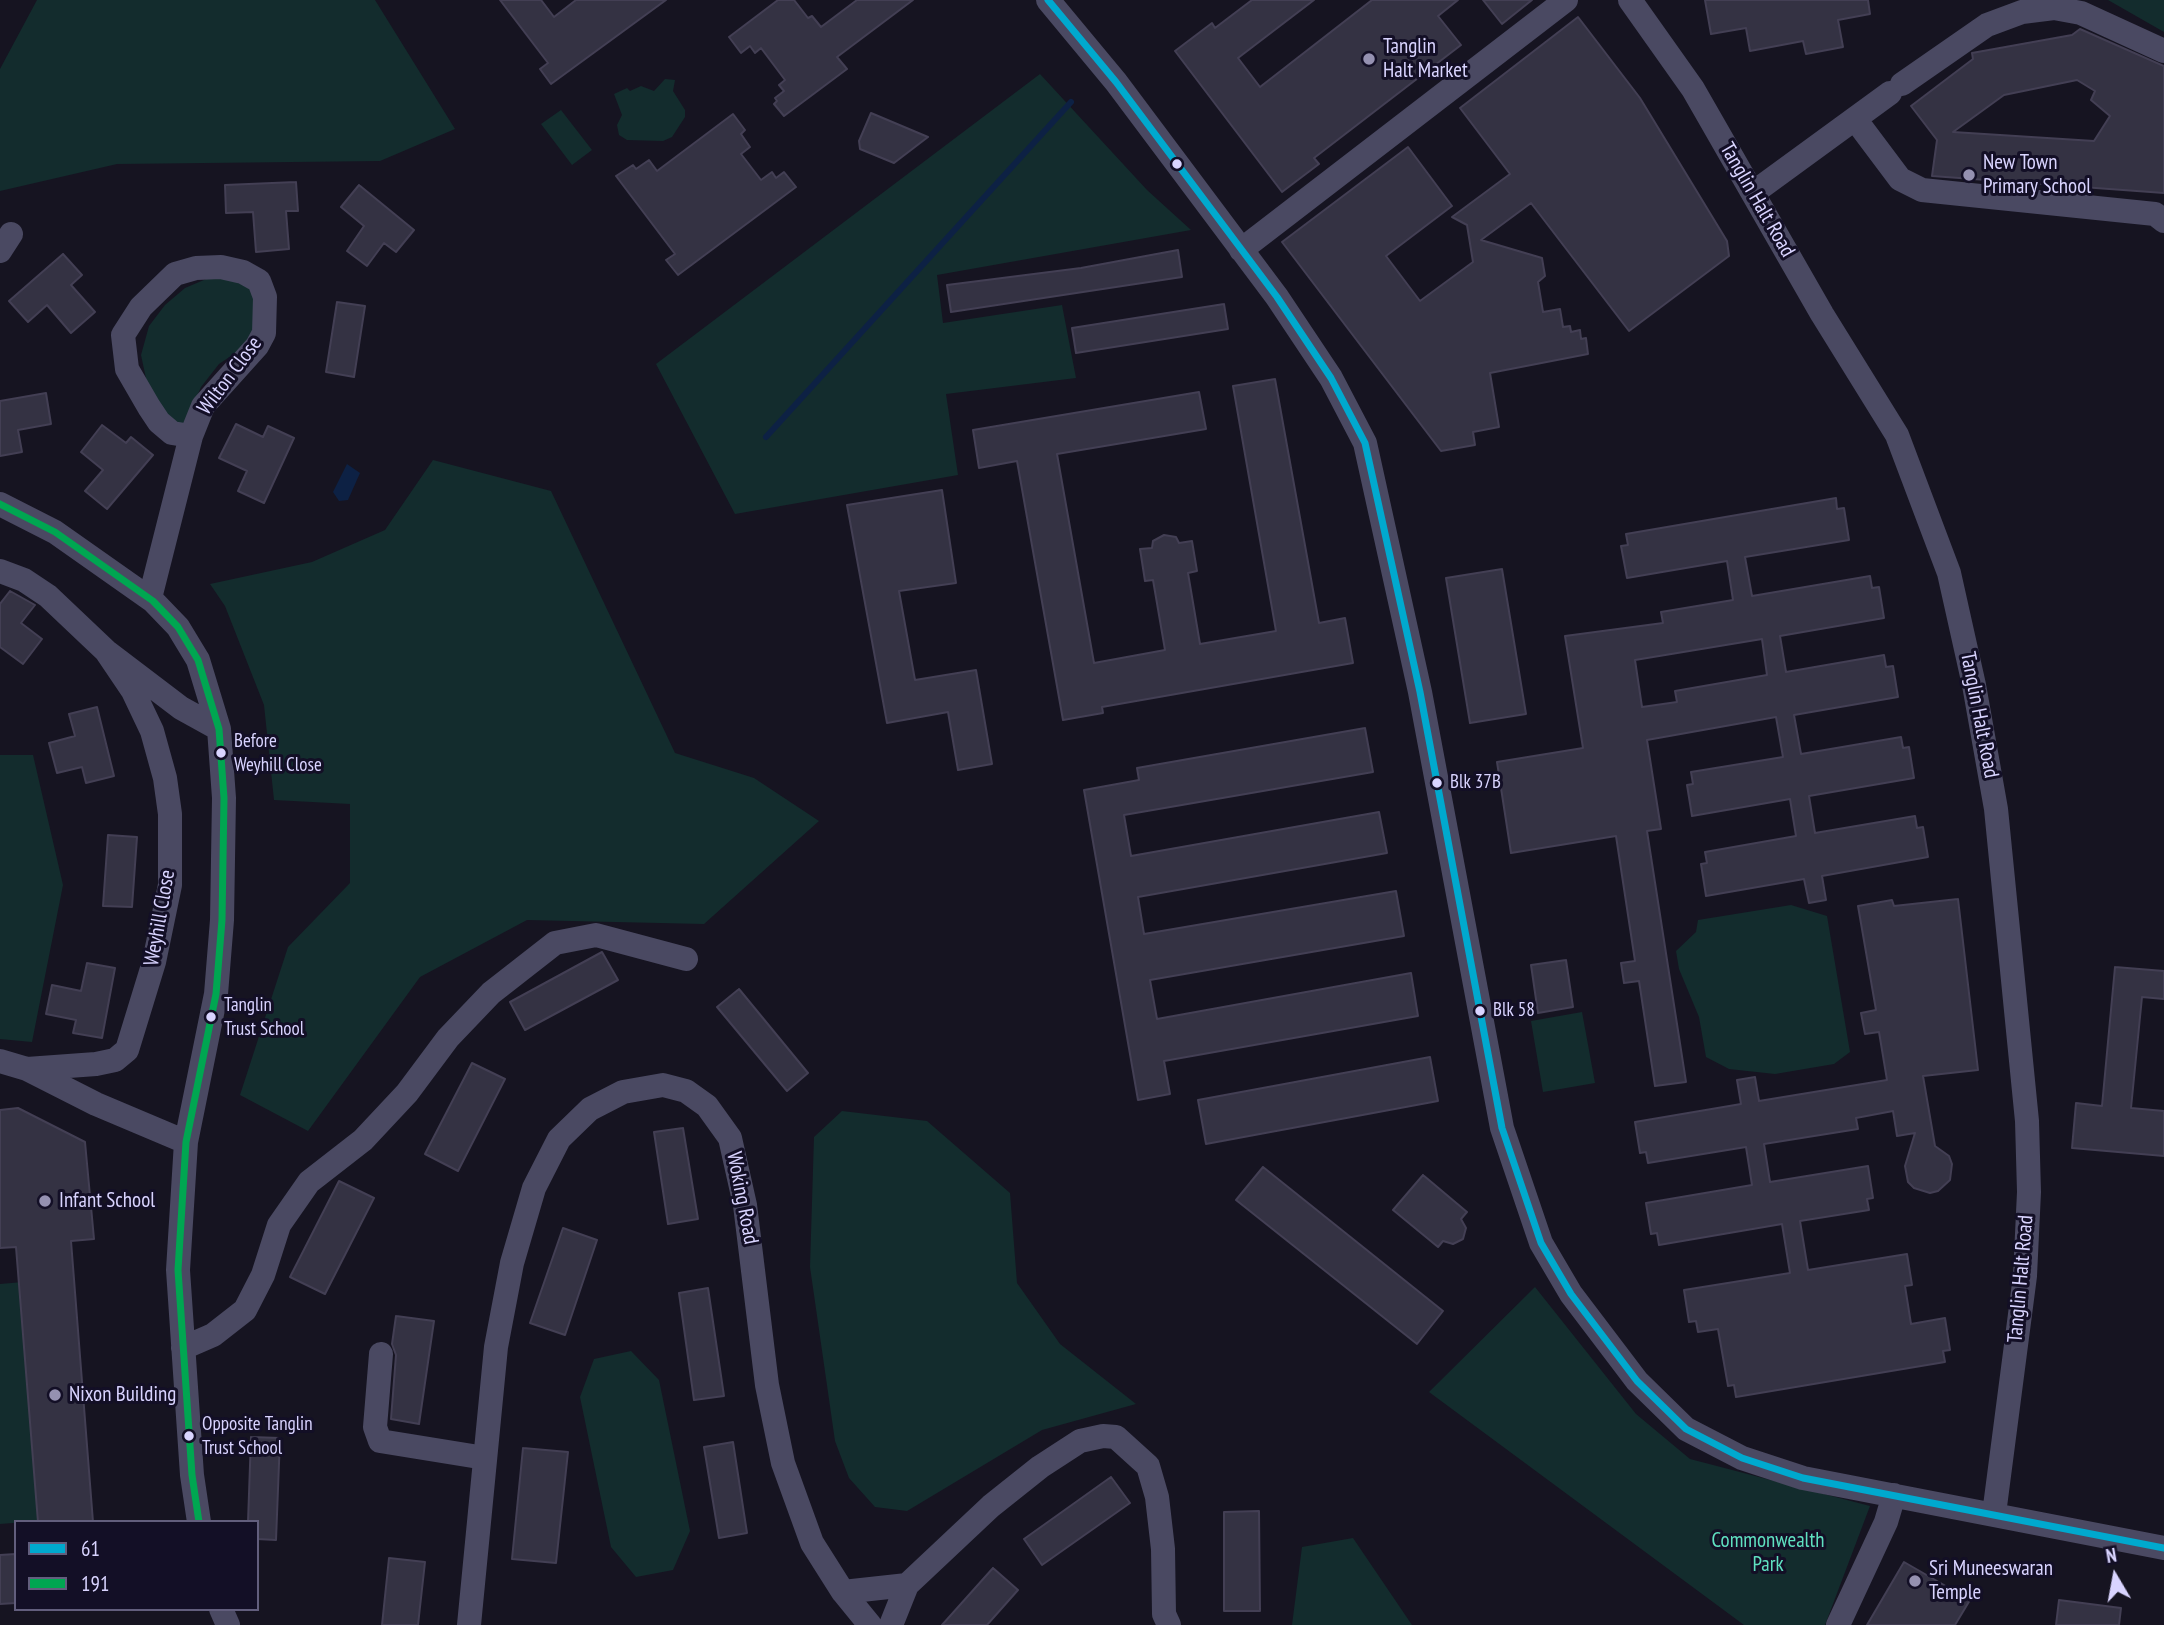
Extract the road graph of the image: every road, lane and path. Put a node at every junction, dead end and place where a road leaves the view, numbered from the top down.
1 (1048, 0) edge
2 (1566, 0) edge
3 (1630, 0) edge
4 (2164, 51) edge
5 (1855, 119) junction
6 (1753, 193) junction
7 (2164, 221) edge
8 (1241, 250) junction
9 (191, 436) junction
10 (0, 504) edge
11 (0, 571) edge
12 (150, 598) junction
13 (106, 651) junction
14 (219, 729) junction
15 (686, 959) dead end
16 (0, 1061) edge
17 (27, 1069) junction
18 (186, 1142) junction
19 (183, 1348) junction
20 (382, 1354) dead end
21 (485, 1458) junction
22 (1894, 1495) junction
23 (1994, 1514) junction
24 (199, 1520) edge
25 (2164, 1548) edge
26 (907, 1585) junction
27 (843, 1592) junction
28 (469, 1625) edge
29 (870, 1625) edge
30 (891, 1625) edge
31 (1169, 1625) edge
32 (1838, 1625) edge

1 - 8 street
2 - 8 street
3 - 6 street, Tanglin Halt Road
4 - 5 street
5 - 6 street
5 - 7 street
6 - 23 street, Tanglin Halt Road
8 - 22 street
9 - 9 street, Wilton Close
9 - 12 street, Wilton Close
10 - 12 street
11 - 13 street, Weyhill Close
12 - 14 street
13 - 14 street, Weyhill Close
13 - 17 street, Weyhill Close
14 - 18 street
15 - 19 street
16 - 17 street, Weyhill Close
17 - 18 street, Weyhill Close
18 - 19 street
19 - 24 street
20 - 21 street
21 - 27 street, Woking Road
21 - 28 street, Woking Road
22 - 23 street
22 - 32 street
23 - 25 street
26 - 27 street
26 - 30 street
26 - 31 street
27 - 29 street, Woking Road

